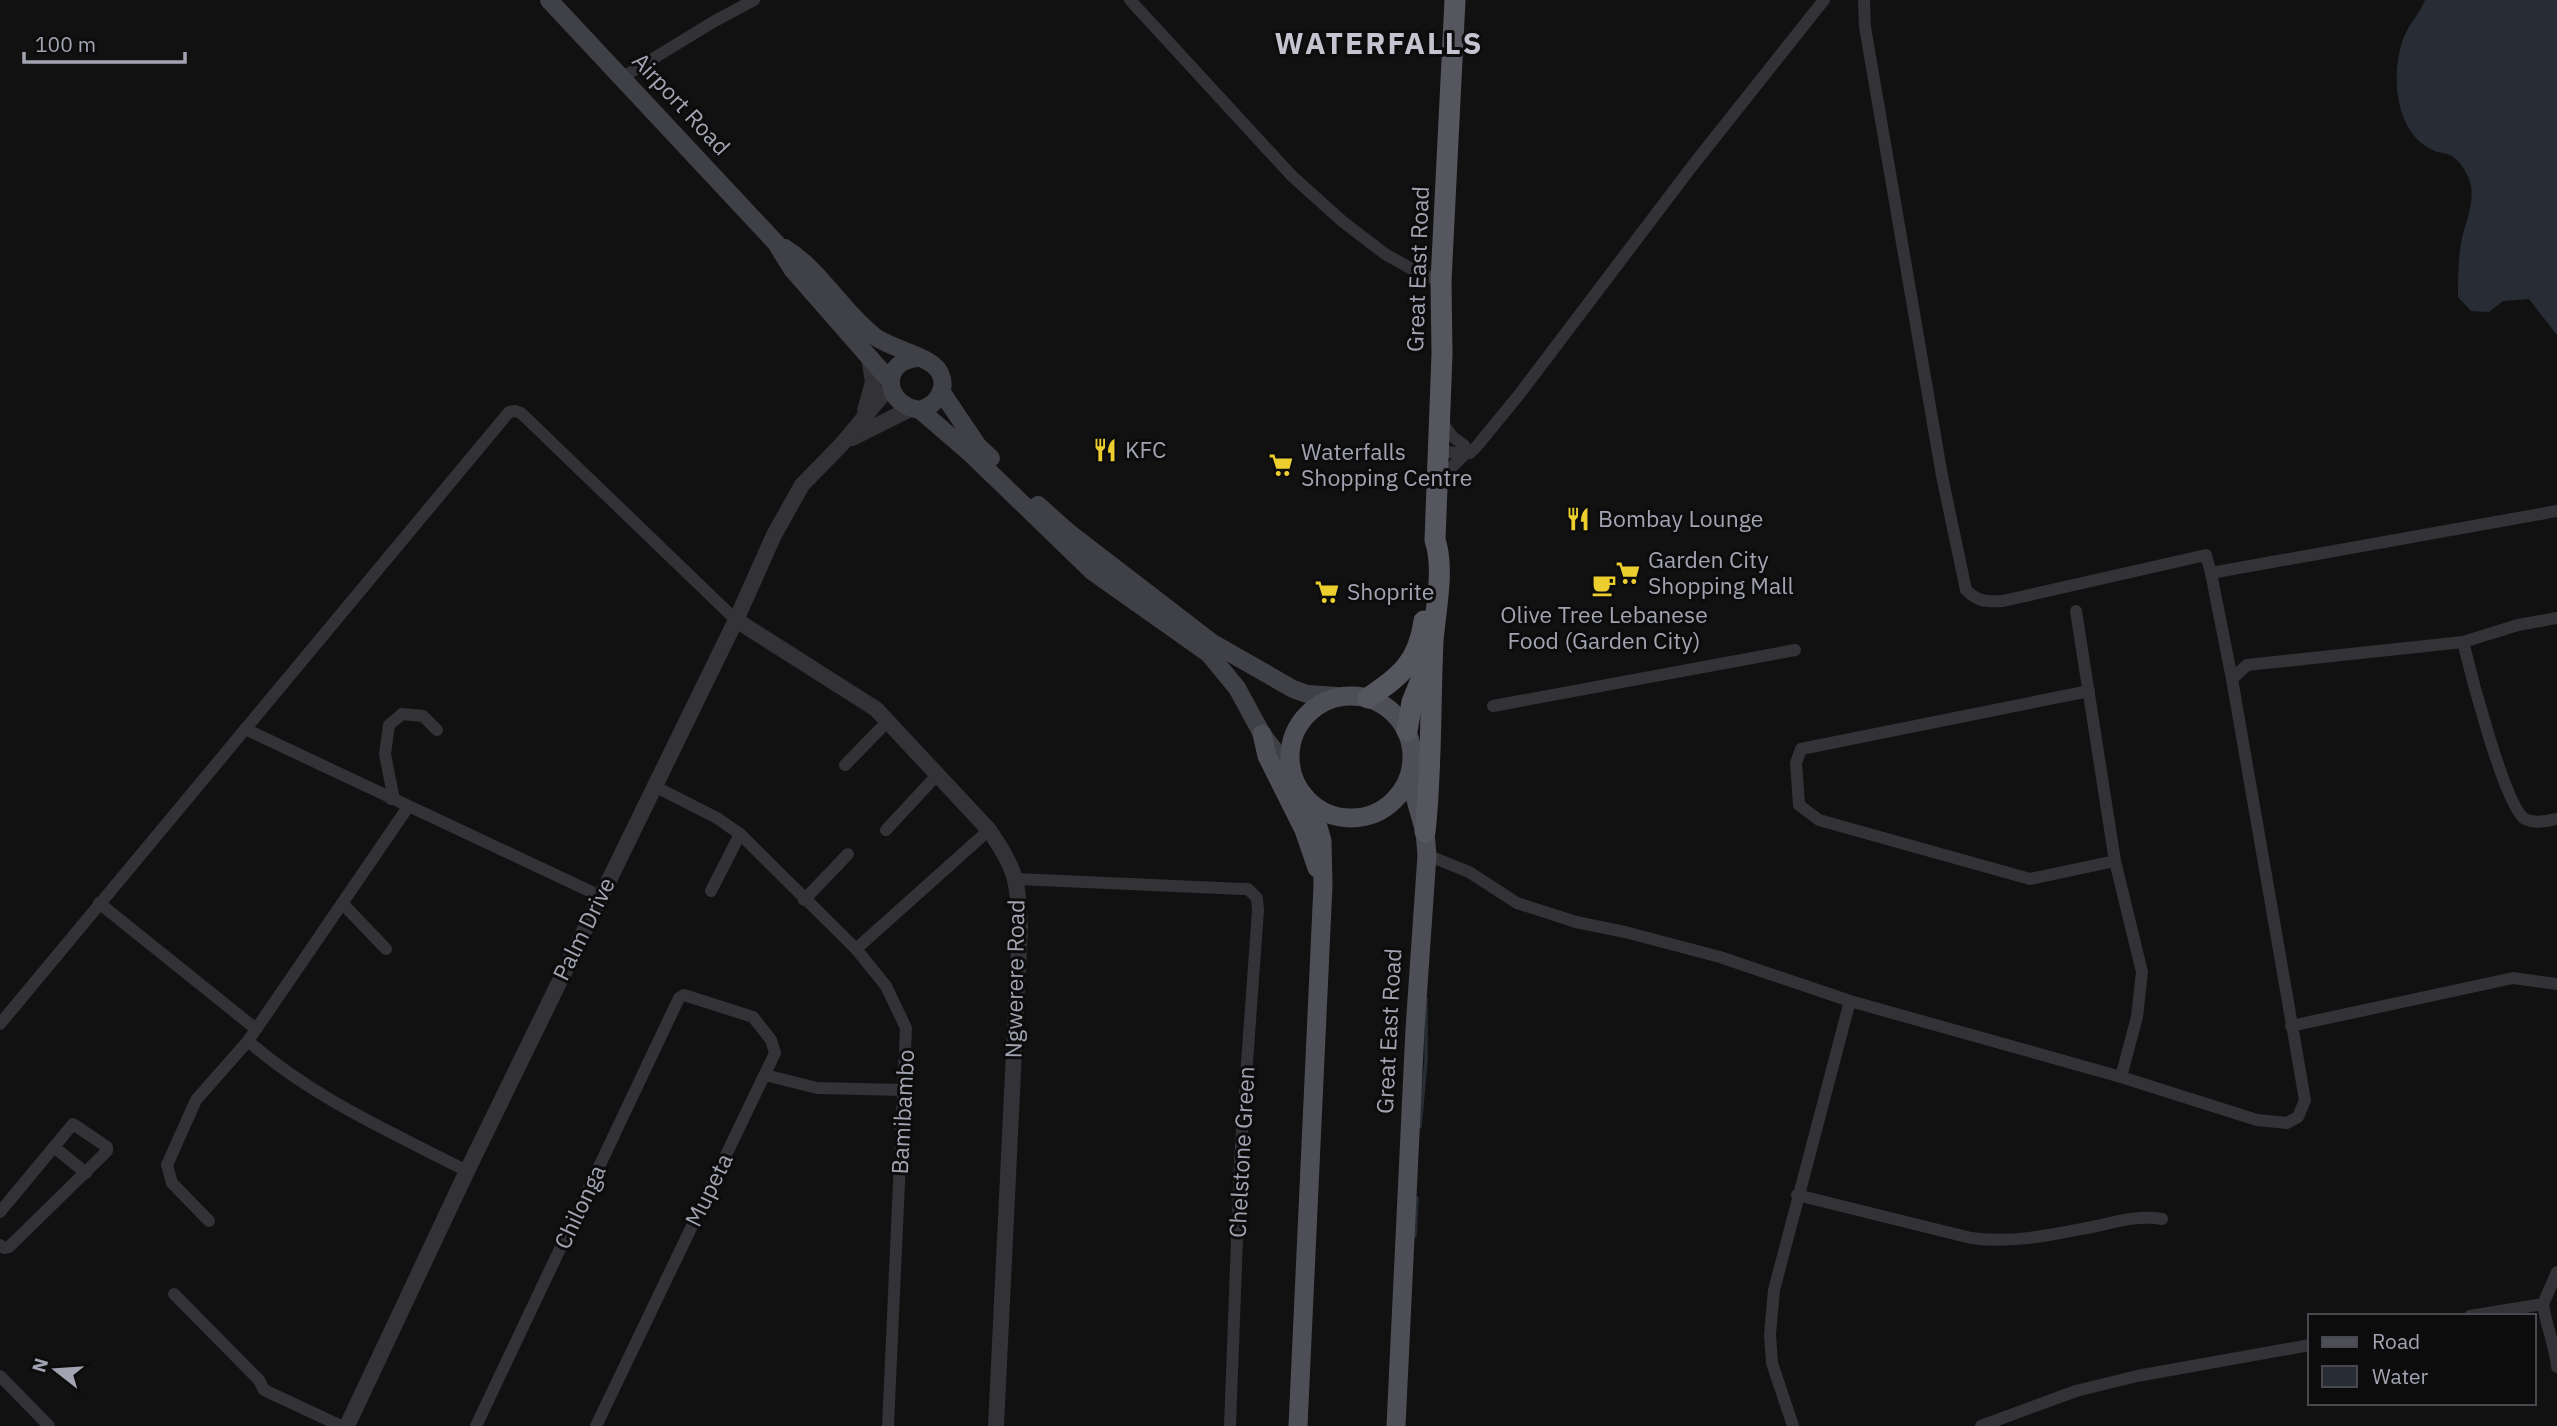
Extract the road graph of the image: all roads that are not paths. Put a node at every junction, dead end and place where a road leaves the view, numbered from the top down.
1 (550, 0) edge
2 (754, 0) edge
3 (1130, 0) edge
4 (1455, 0) edge
5 (1824, 0) edge
6 (1864, 0) edge
7 (623, 78) junction
8 (776, 243) junction
9 (1441, 281) junction
10 (869, 357) junction
11 (918, 358) junction
12 (891, 384) junction
13 (941, 391) junction
14 (915, 410) junction
15 (1440, 420) junction
16 (855, 429) junction
17 (841, 445) junction
18 (1439, 448) junction
19 (1469, 449) junction
20 (1438, 492) junction
21 (2557, 511) edge
22 (1435, 540) junction
23 (2211, 573) junction
24 (2076, 611) dead end
25 (2557, 618) edge
26 (736, 620) junction
27 (1433, 640) junction
28 (2463, 642) junction
29 (1796, 650) dead end
30 (2232, 679) junction
31 (2090, 691) junction
32 (1336, 696) junction
33 (1368, 698) junction
34 (1493, 706) dead end
35 (888, 722) junction
36 (246, 729) junction
37 (437, 730) dead end
38 (1407, 731) junction
39 (1262, 734) junction
40 (845, 765) dead end
41 (1290, 771) junction
42 (938, 774) junction
43 (1410, 779) junction
44 (654, 786) junction
45 (391, 799) junction
46 (1312, 805) junction
47 (408, 807) junction
48 (2557, 819) edge
49 (886, 830) dead end
50 (989, 830) junction
51 (1425, 832) junction
52 (740, 834) junction
53 (848, 854) dead end
54 (1427, 855) junction
55 (2115, 861) junction
56 (1017, 879) junction
57 (1323, 885) junction
58 (710, 891) dead end
59 (600, 896) junction
60 (804, 900) junction
61 (99, 903) junction
62 (342, 903) junction
63 (386, 949) dead end
64 (856, 949) junction
65 (2557, 985) edge
66 (690, 996) joint
67 (1850, 1001) junction
68 (0, 1024) edge
69 (2291, 1026) junction
70 (256, 1029) junction
71 (248, 1041) junction
72 (765, 1075) junction
73 (2121, 1077) junction
74 (903, 1090) junction
75 (54, 1147) junction
76 (467, 1171) junction
77 (86, 1173) junction
78 (1797, 1195) junction
79 (0, 1212) edge
80 (2162, 1219) dead end
81 (209, 1221) dead end
82 (0, 1245) edge
83 (2557, 1272) edge
84 (174, 1294) dead end
85 (2543, 1304) junction
86 (2482, 1314) edge
87 (2308, 1345) edge
88 (2557, 1367) edge
89 (0, 1376) edge
90 (49, 1426) edge
91 (341, 1426) edge
92 (346, 1426) edge
93 (476, 1426) edge
94 (596, 1426) edge
95 (888, 1426) edge
96 (996, 1426) edge
97 (1230, 1426) edge
98 (1298, 1426) edge
99 (1396, 1426) edge
100 (1793, 1426) edge
101 (1981, 1426) edge

1 - 7 main road, Airport Road
2 - 7 street
3 - 9 street
4 - 9 highway, Great East Road
5 - 19 street
6 - 23 street
7 - 8 main road, Airport Road
8 - 10 main road, Airport Road
8 - 11 main road, Airport Road
9 - 15 highway, Great East Road
10 - 12 main road, Airport Road
10 - 16 street, Palm Drive
11 - 12 main road
11 - 13 main road
12 - 14 main road
12 - 16 street, Palm Drive
13 - 14 main road
13 - 32 main road
14 - 17 street, Palm Drive
14 - 39 main road
15 - 18 highway, Great East Road
15 - 19 street
16 - 17 street, Palm Drive
17 - 26 street, Palm Drive
18 - 19 street
18 - 20 highway, Great East Road
19 - 20 street
20 - 22 highway, Great East Road
21 - 23 street
22 - 27 highway, Great East Road
22 - 33 highway, Great East Road
23 - 30 street
24 - 31 street
25 - 28 street
26 - 35 street, Ngwerere Road
26 - 36 street
26 - 44 street, Palm Drive
27 - 38 highway, Great East Road
27 - 51 highway, Great East Road
28 - 30 street
28 - 48 street
29 - 34 street
30 - 69 street
31 - 55 street
31 - 55 street
32 - 33 main road
32 - 41 main road
33 - 38 main road
35 - 40 street
35 - 42 street, Ngwerere Road
36 - 45 street
36 - 61 street
37 - 45 street
38 - 43 main road
39 - 41 main road
39 - 57 main road
41 - 46 main road
42 - 49 street
42 - 50 street, Ngwerere Road
43 - 46 main road
43 - 51 main road
44 - 52 street, Bamibambo
44 - 59 street, Palm Drive
45 - 47 street
46 - 57 main road
47 - 59 street
47 - 62 street
50 - 56 street, Ngwerere Road
50 - 64 street
51 - 54 main road, Great East Road
52 - 58 street
52 - 60 street, Bamibambo
53 - 60 street
54 - 67 street
54 - 99 main road, Great East Road
55 - 73 street
56 - 96 street, Ngwerere Road
56 - 97 street, Chelstone Green
57 - 98 main road
59 - 76 street, Palm Drive
60 - 64 street, Bamibambo
61 - 68 street
61 - 70 street
62 - 63 street
62 - 70 street
64 - 74 street, Bamibambo
65 - 69 street
66 - 72 street, Mupeta
66 - 93 street, Chilonga
67 - 73 street
67 - 78 street
69 - 73 street
70 - 71 street
71 - 76 street
71 - 81 street
72 - 74 street
72 - 94 street, Mupeta
74 - 95 street, Bamibambo
75 - 77 street
75 - 77 street
75 - 79 street
76 - 92 street, Palm Drive
77 - 82 street
78 - 80 street
78 - 100 street
83 - 85 street
84 - 91 street
85 - 86 street
85 - 88 street
87 - 101 street
89 - 90 street

